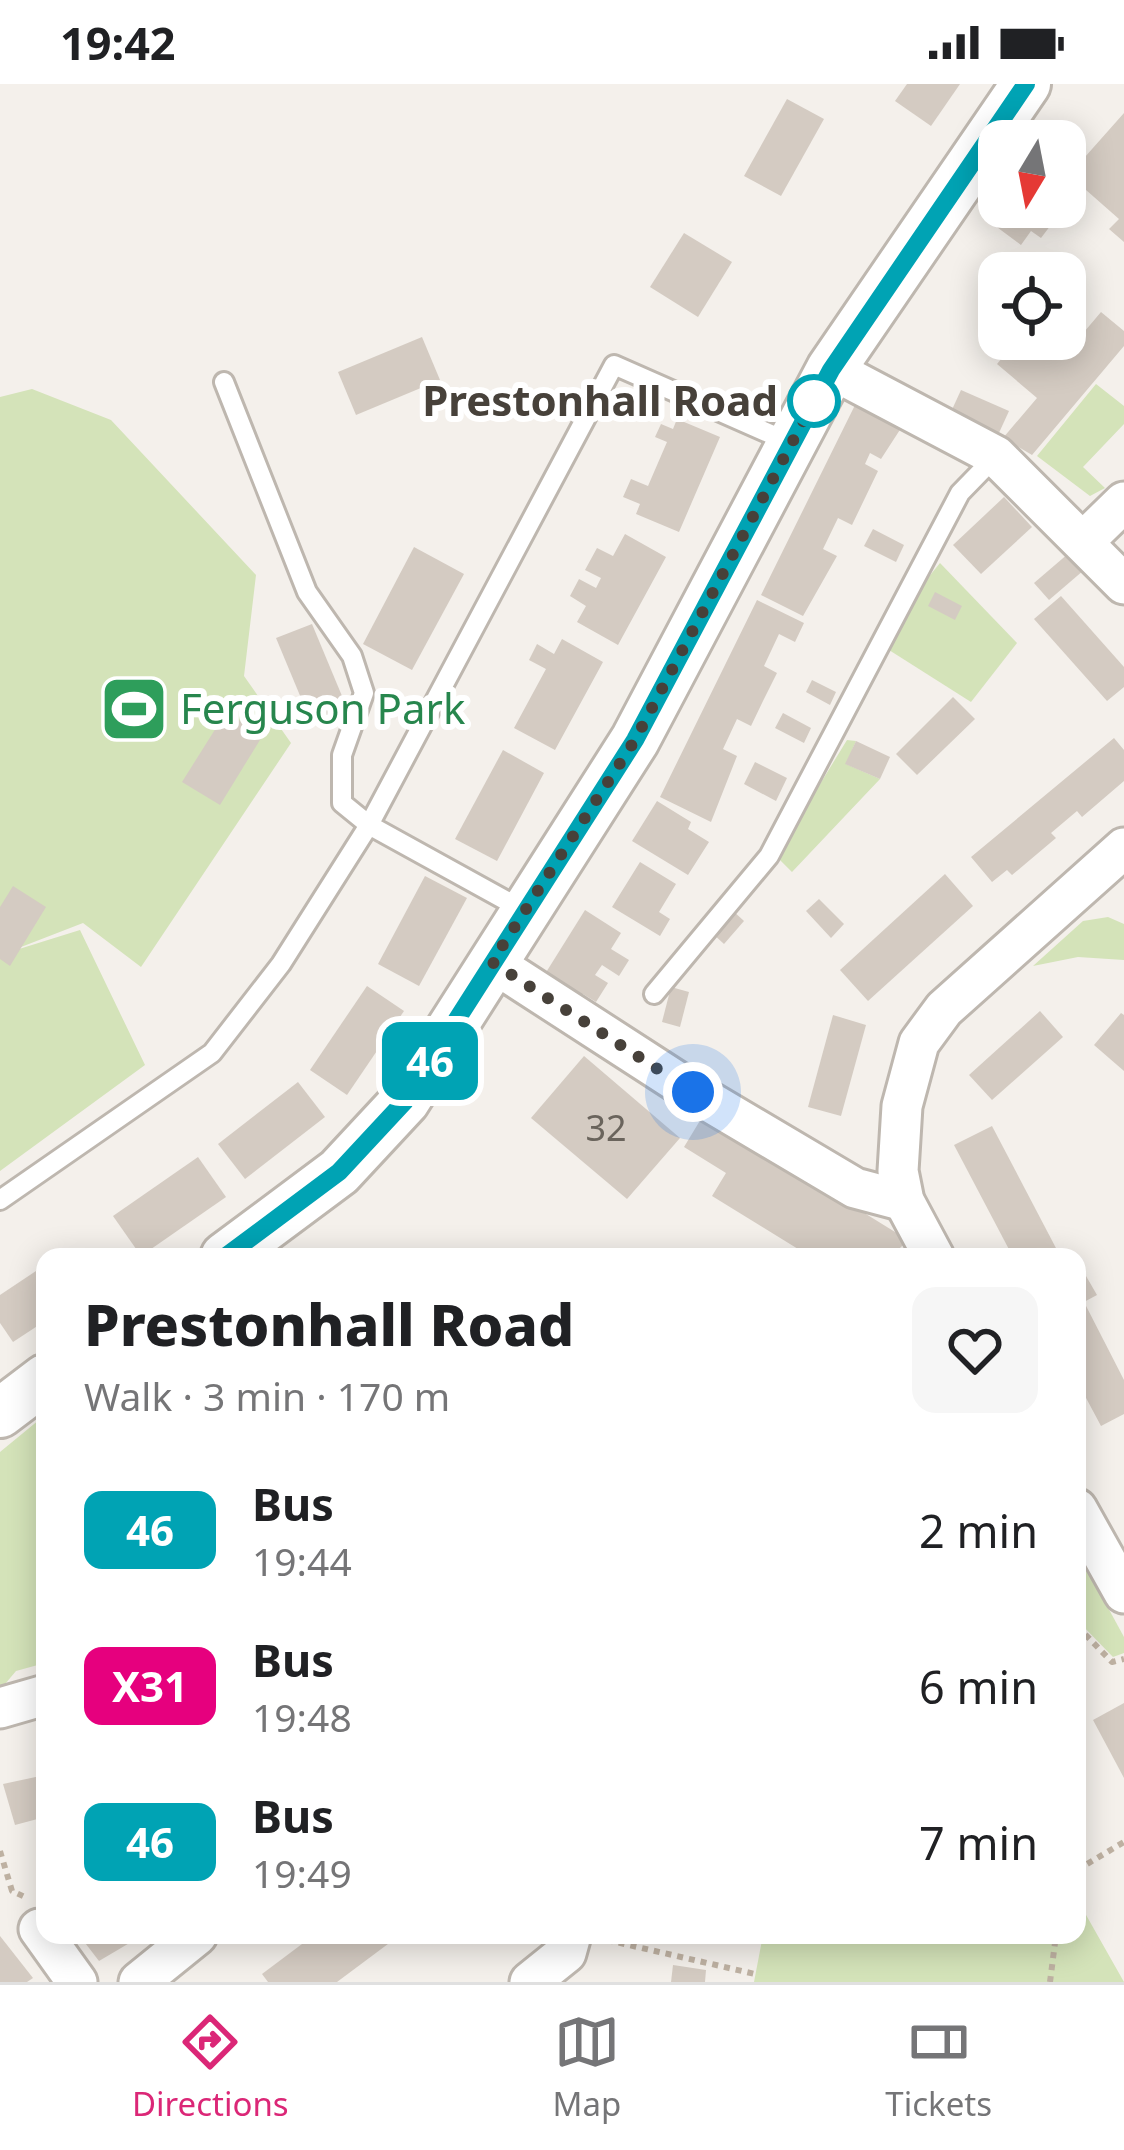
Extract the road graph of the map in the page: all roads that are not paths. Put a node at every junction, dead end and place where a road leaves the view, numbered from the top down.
1 (1026, 84) edge
2 (831, 370) junction
3 (224, 382) dead end
4 (791, 443) junction
5 (983, 448) junction
6 (1124, 502) edge
7 (1085, 540) junction
8 (1124, 584) edge
9 (368, 825) junction
10 (1117, 868) edge
11 (525, 911) junction
12 (492, 962) junction
13 (654, 994) dead end
14 (0, 1200) edge
15 (904, 1201) junction
16 (237, 1248) edge
17 (929, 1248) edge
18 (36, 1385) edge
19 (0, 1414) edge
20 (1086, 1526) edge
21 (1124, 1593) edge
22 (36, 1697) edge
23 (0, 1708) edge
24 (49, 1944) edge
25 (186, 1944) edge
26 (568, 1944) edge
27 (76, 1982) edge
28 (139, 1982) edge
29 (530, 1982) edge

1 - 2 street
2 - 4 street
2 - 5 street
3 - 9 lane
4 - 9 lane
4 - 11 street
5 - 7 street
5 - 13 lane
6 - 7 street
7 - 8 street
9 - 11 lane
9 - 14 lane
10 - 15 street
11 - 12 street
12 - 15 street
12 - 16 street
15 - 17 street
18 - 19 street
20 - 21 street
22 - 23 street
24 - 27 street
25 - 28 street
26 - 29 street

